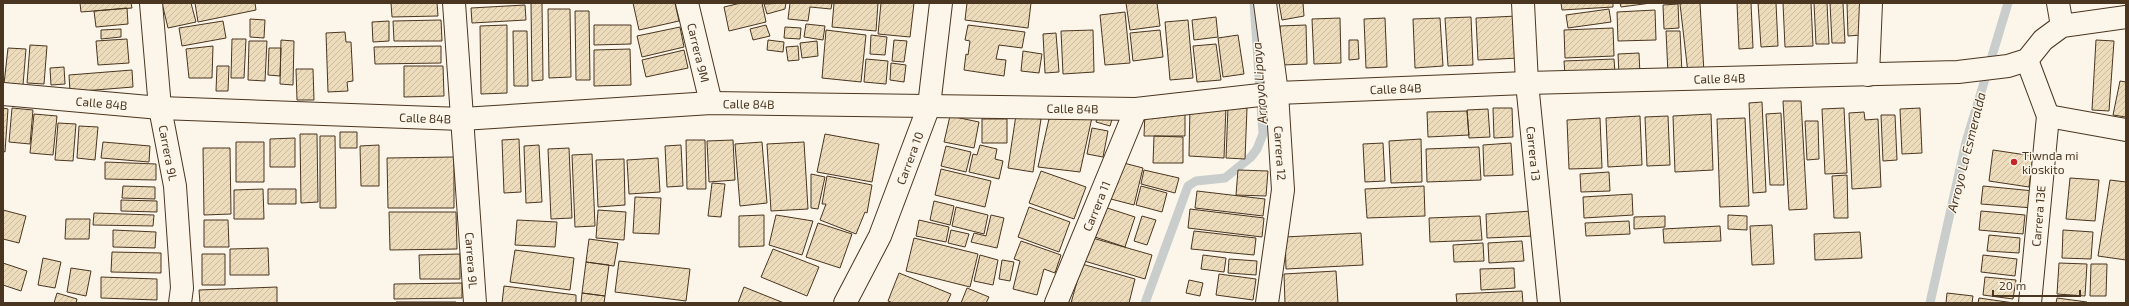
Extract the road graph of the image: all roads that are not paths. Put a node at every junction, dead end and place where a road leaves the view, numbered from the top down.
1 (151, 3) edge
2 (454, 3) edge
3 (687, 3) edge
4 (941, 3) edge
5 (1265, 3) edge
6 (1523, 3) edge
7 (1870, 3) edge
8 (2058, 3) edge
9 (2126, 17) edge
10 (2062, 26) junction
11 (2017, 63) junction
12 (1868, 75) junction
13 (1527, 83) junction
14 (3, 94) edge
15 (1266, 95) junction
16 (711, 103) junction
17 (929, 106) junction
18 (160, 108) junction
19 (1136, 109) junction
20 (2048, 116) junction
21 (462, 119) junction
22 (2126, 130) edge
23 (180, 303) edge
24 (475, 303) edge
25 (845, 303) edge
26 (1056, 303) edge
27 (1267, 303) edge
28 (1549, 303) edge
29 (2030, 303) edge

1 - 18 street, Carrera 9L
2 - 21 street, Carrera 9L
3 - 16 street, Carrera 9M
4 - 17 street, Carrera 10
5 - 15 street, Carrera 12
6 - 13 street, Carrera 13
7 - 12 street
8 - 10 street
9 - 10 street
10 - 11 street
11 - 12 street, Calle 84B
11 - 20 street, Carrera 13E
12 - 13 street, Calle 84B
13 - 15 street, Calle 84B
13 - 28 street, Carrera 13
14 - 18 street, Calle 84B
15 - 19 street, Calle 84B
15 - 27 street, Carrera 12
16 - 17 street, Calle 84B
16 - 21 street, Calle 84B
17 - 19 street, Calle 84B
17 - 25 street, Carrera 10
18 - 21 street, Calle 84B
18 - 23 street, Carrera 9L
19 - 26 street, Carrera 11
20 - 22 street
20 - 29 street, Carrera 13E
21 - 24 street, Carrera 9L

